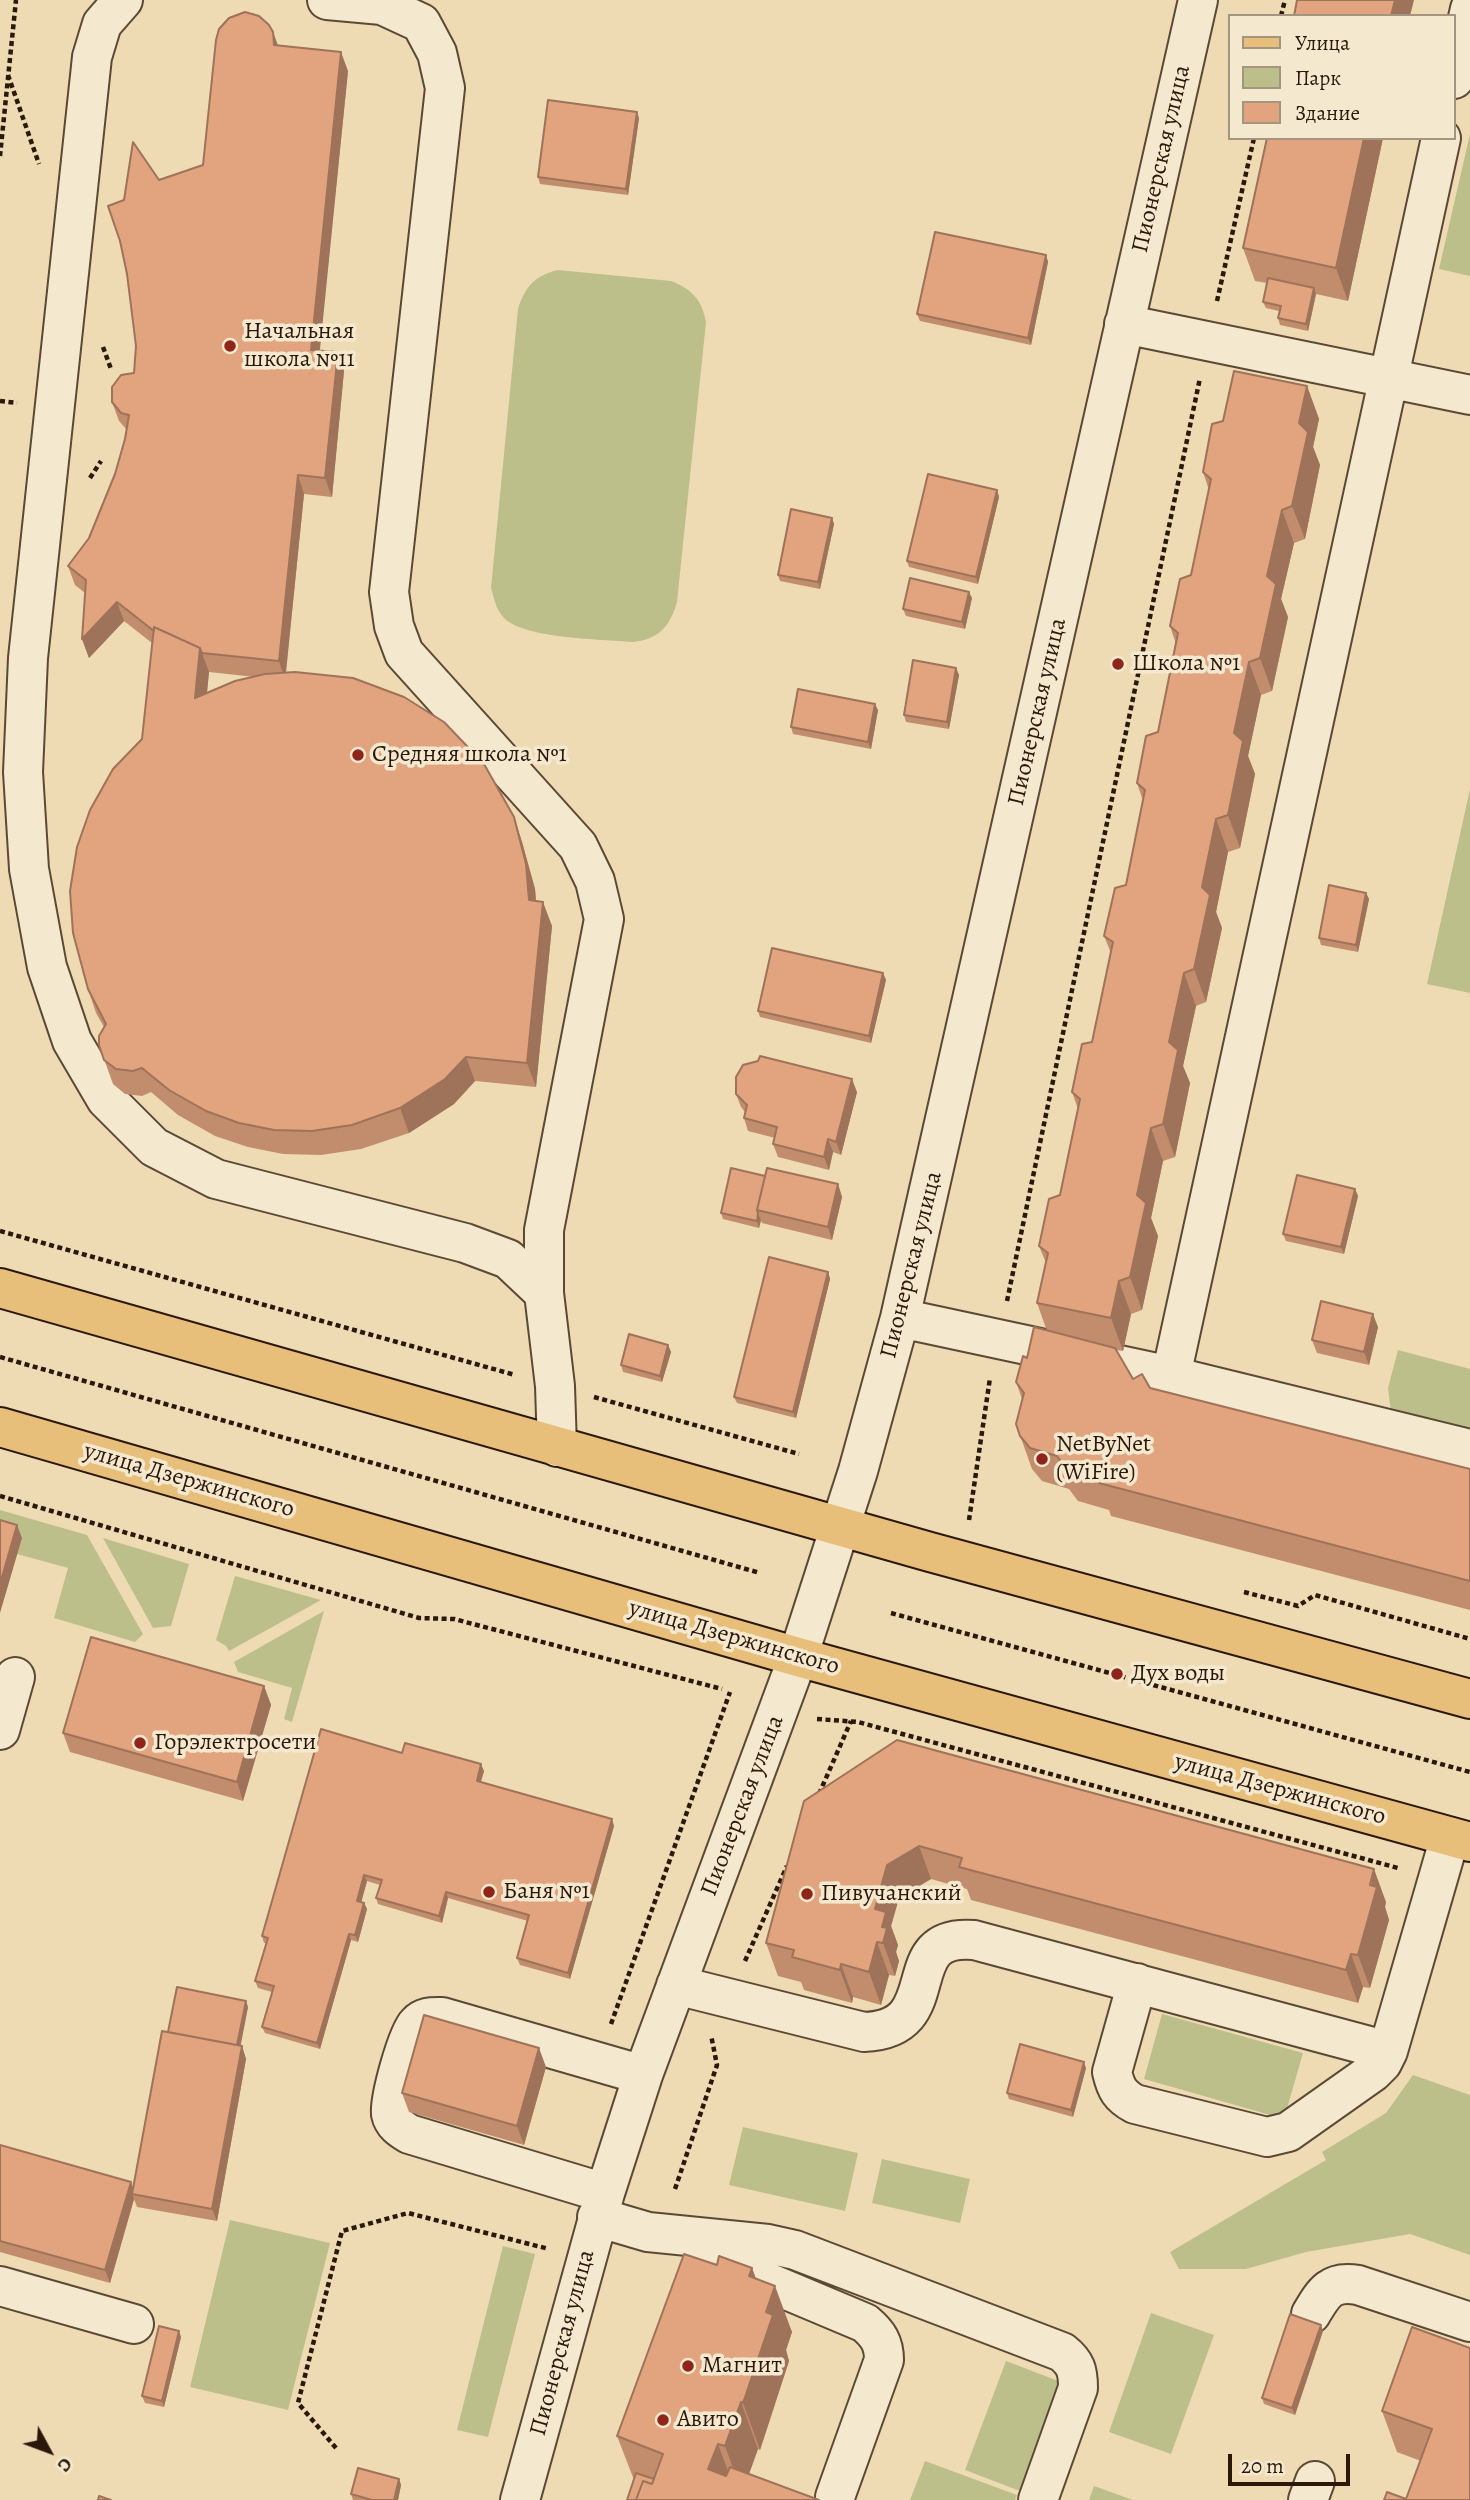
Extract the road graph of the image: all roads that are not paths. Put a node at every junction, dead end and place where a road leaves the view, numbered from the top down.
1 (123, 0) edge
2 (327, 0) edge
3 (1198, 0) edge
4 (1470, 9) edge
5 (1456, 70) edge
6 (1441, 140) edge
7 (1124, 324) junction
8 (1387, 378) junction
9 (1470, 395) edge
10 (0, 1288) edge
11 (544, 1293) junction
12 (901, 1318) junction
13 (1171, 1376) junction
14 (0, 1427) edge
15 (557, 1447) junction
16 (1470, 1450) edge
17 (840, 1527) junction
18 (798, 1657) junction
19 (15, 1676) dead end
20 (1470, 1699) edge
21 (0, 1730) edge
22 (1460, 1840) edge
23 (1137, 1983) junction
24 (676, 1985) junction
25 (1388, 2050) junction
26 (643, 2075) junction
27 (601, 2205) junction
28 (648, 2232) junction
29 (0, 2286) edge
30 (1311, 2314) dead end
31 (1470, 2322) edge
32 (134, 2325) dead end
33 (835, 2497) dead end
34 (520, 2500) edge
35 (1038, 2500) edge

1 - 11 street
2 - 11 street
3 - 7 street, Пионерская улица
4 - 5 street
6 - 8 street
7 - 8 street
7 - 12 street, Пионерская улица
8 - 9 street
8 - 13 street
10 - 15 main road
11 - 15 street
12 - 13 street
12 - 17 street, Пионерская улица
13 - 16 street
14 - 18 main road, улица Дзержинского
15 - 17 main road
17 - 18 street, Пионерская улица
17 - 20 main road
18 - 22 main road, улица Дзержинского
18 - 24 street, Пионерская улица
19 - 21 street
22 - 25 street
23 - 24 street
23 - 25 street
23 - 25 street
24 - 26 street, Пионерская улица
26 - 27 street, Пионерская улица
26 - 27 street
27 - 28 street
27 - 34 street, Пионерская улица
28 - 33 street
28 - 35 street
29 - 32 street
30 - 31 street

